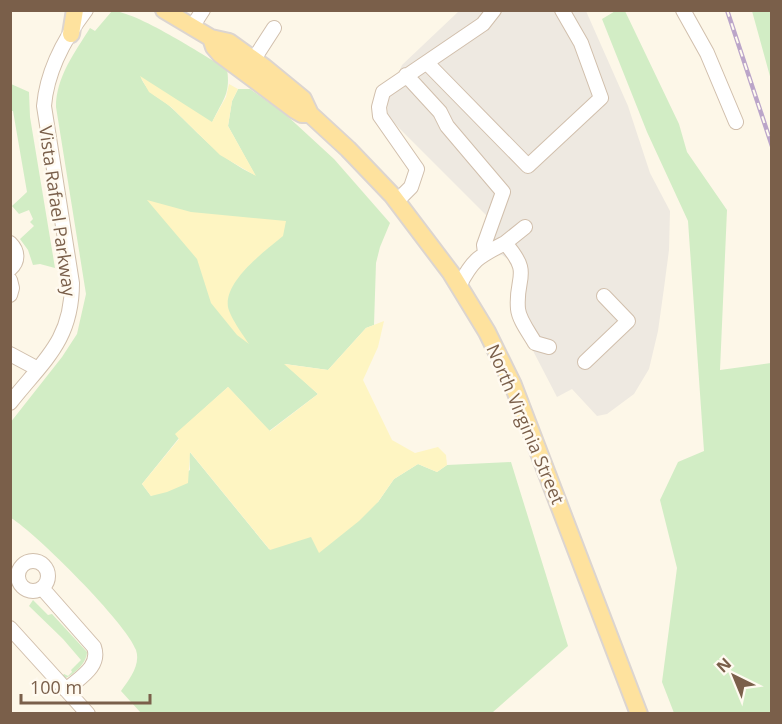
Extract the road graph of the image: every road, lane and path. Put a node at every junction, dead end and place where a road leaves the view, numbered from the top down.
1 (75, 10) edge
2 (86, 10) edge
3 (164, 10) edge
4 (202, 10) edge
5 (494, 10) edge
6 (562, 10) edge
7 (683, 10) edge
8 (182, 20) edge
9 (274, 28) dead end
10 (71, 34) junction
11 (211, 38) junction
12 (254, 60) junction
13 (427, 63) junction
14 (406, 75) junction
15 (310, 114) junction
16 (736, 122) dead end
17 (397, 201) junction
18 (525, 227) dead end
19 (10, 243) edge
20 (505, 243) junction
21 (485, 254) junction
22 (13, 267) edge
23 (10, 280) edge
24 (459, 286) junction
25 (10, 295) edge
26 (604, 296) dead end
27 (549, 347) dead end
28 (10, 354) edge
29 (585, 362) dead end
30 (10, 364) edge
31 (35, 372) junction
32 (10, 403) edge
33 (42, 588) dead end
34 (10, 628) edge
35 (66, 690) junction
36 (88, 714) edge
37 (639, 714) edge

1 - 10 main road
2 - 10 street, Vista Rafael Parkway
3 - 8 main road, North Virginia Street
4 - 8 street
5 - 13 street
6 - 13 street
7 - 16 street
8 - 11 main road, North Virginia Street
9 - 12 street
10 - 31 street, Vista Rafael Parkway
11 - 12 main road, North Virginia Street
11 - 15 main road, North Virginia Street
12 - 15 main road, North Virginia Street
13 - 14 street
14 - 17 street
14 - 21 street
15 - 17 main road, North Virginia Street
17 - 24 main road, North Virginia Street
18 - 20 street
19 - 22 street
20 - 21 street
20 - 27 street
21 - 24 street
23 - 25 street
24 - 37 main road, North Virginia Street
26 - 29 street
28 - 31 street
30 - 31 street
31 - 32 street, Vista Rafael Parkway
33 - 35 street
34 - 35 street
35 - 36 street

